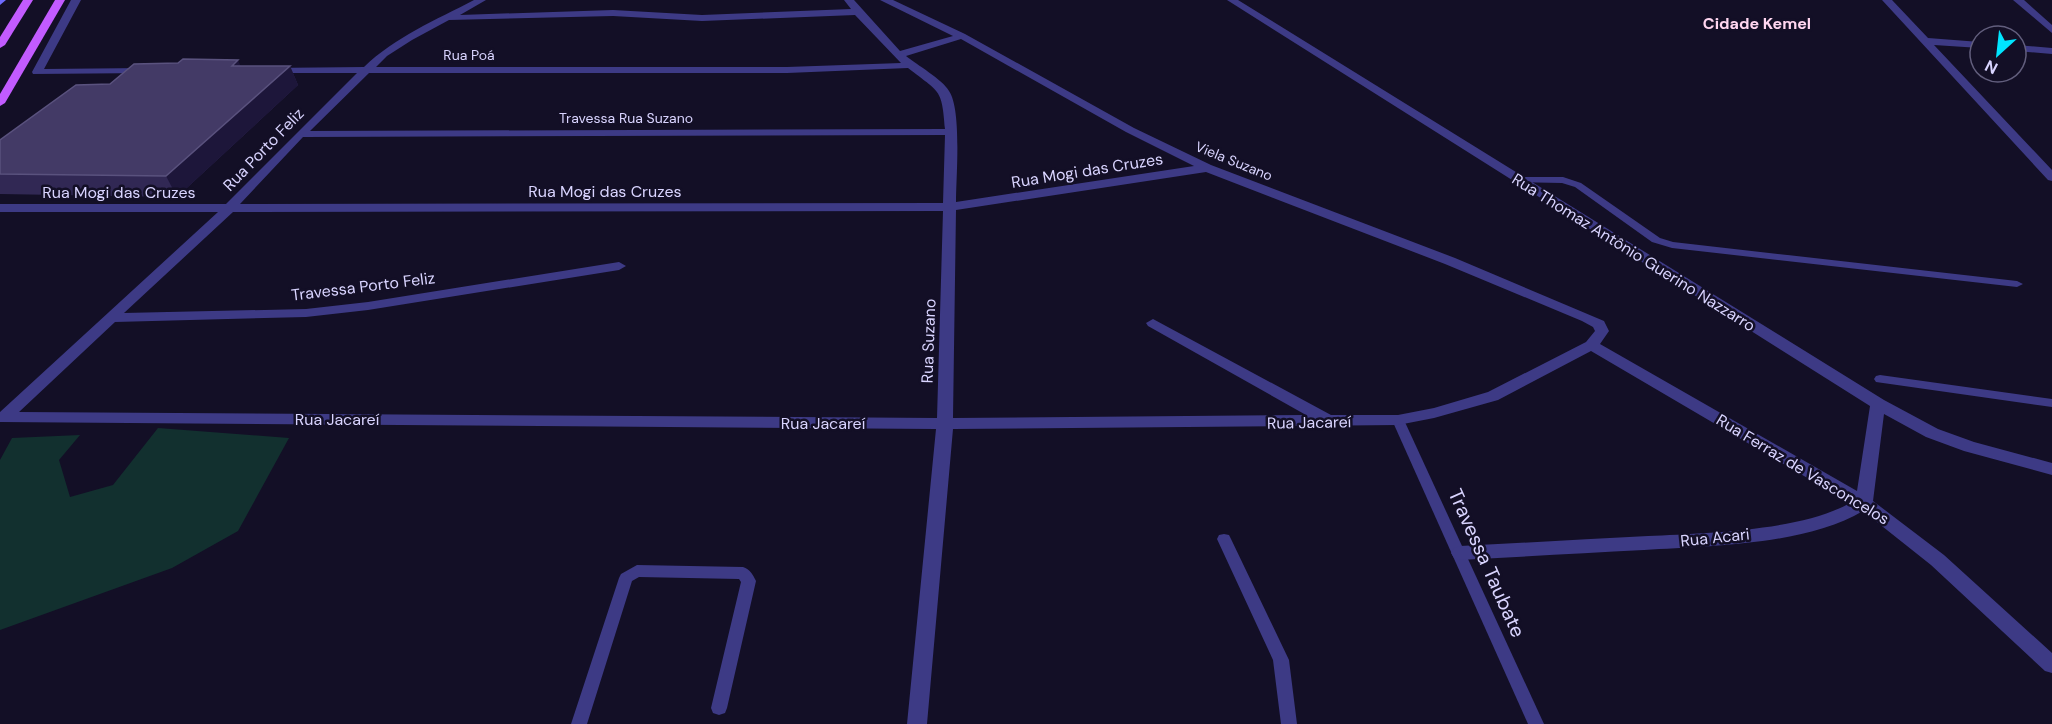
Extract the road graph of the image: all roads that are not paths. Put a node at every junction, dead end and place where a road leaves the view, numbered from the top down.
1 (28, 0) edge
2 (60, 0) edge
3 (76, 0) edge
4 (481, 0) edge
5 (885, 0) edge
6 (1232, 0) edge
7 (1887, 0) edge
8 (2018, 0) edge
9 (853, 6) edge
10 (449, 18) junction
11 (2052, 30) edge
12 (962, 36) junction
13 (1925, 41) junction
14 (1968, 44) edge
15 (0, 45) edge
16 (2028, 49) edge
17 (2052, 51) edge
18 (898, 55) junction
19 (910, 65) junction
20 (39, 67) junction
21 (366, 69) junction
22 (259, 70) edge
23 (152, 71) edge
24 (17, 74) junction
25 (0, 103) edge
26 (951, 132) junction
27 (300, 134) junction
28 (1207, 168) junction
29 (2052, 177) edge
30 (1517, 180) junction
31 (950, 207) junction
32 (0, 208) edge
33 (229, 208) junction
34 (619, 266) dead end
35 (2017, 284) dead end
36 (110, 318) junction
37 (1153, 323) dead end
38 (1591, 345) junction
39 (1880, 379) dead end
40 (2052, 403) edge
41 (1878, 404) junction
42 (2, 417) edge
43 (1398, 420) junction
44 (1329, 422) junction
45 (945, 424) junction
46 (2052, 469) edge
47 (1864, 503) junction
48 (1224, 539) dead end
49 (1461, 553) junction
50 (2052, 665) edge
51 (719, 708) dead end
52 (579, 724) edge
53 (917, 724) edge
54 (1289, 724) edge
55 (1536, 724) edge

1 - 15 main road
2 - 24 main road
3 - 20 street
4 - 10 street, Rua Porto Feliz
5 - 12 street, Viela Suzano
6 - 30 street, Rua Thomaz Antônio Guerino Nazzarro
7 - 13 street
8 - 11 street
9 - 10 street
9 - 18 street, Rua Suzano
10 - 21 street, Rua Porto Feliz
12 - 18 street
12 - 28 street, Viela Suzano
13 - 14 street
13 - 29 street
16 - 17 street
18 - 19 street, Rua Suzano
19 - 21 street, Rua Poá
19 - 26 street, Rua Suzano
20 - 23 street
20 - 24 street
21 - 22 street, Rua Poá
21 - 27 street, Rua Porto Feliz
24 - 25 main road
26 - 27 street, Travessa Rua Suzano
26 - 31 street, Rua Suzano
27 - 33 street, Rua Porto Feliz
28 - 31 street, Rua Mogi das Cruzes
28 - 38 street, Viela Suzano
30 - 35 lane
30 - 41 street, Rua Thomaz Antônio Guerino Nazzarro
31 - 33 street, Rua Mogi das Cruzes
31 - 45 street, Rua Suzano
32 - 33 street, Rua Mogi das Cruzes
33 - 36 street, Rua Porto Feliz
34 - 36 street, Travessa Porto Feliz
36 - 42 street, Rua Porto Feliz
37 - 44 street
38 - 43 street, Rua Jacareí
38 - 47 street, Rua Ferraz de Vasconcelos
39 - 40 lane
41 - 46 street, Rua Thomaz Antônio Guerino Nazzarro
41 - 47 street
42 - 45 street, Rua Jacareí
43 - 44 street, Rua Jacareí
43 - 49 lane, Travessa Taubate
44 - 45 street, Rua Jacareí
45 - 53 street, Rua Suzano
47 - 49 street, Rua Acari
47 - 50 street, Rua Ferraz de Vasconcelos
48 - 54 lane
49 - 55 lane, Travessa Taubate
51 - 52 lane

